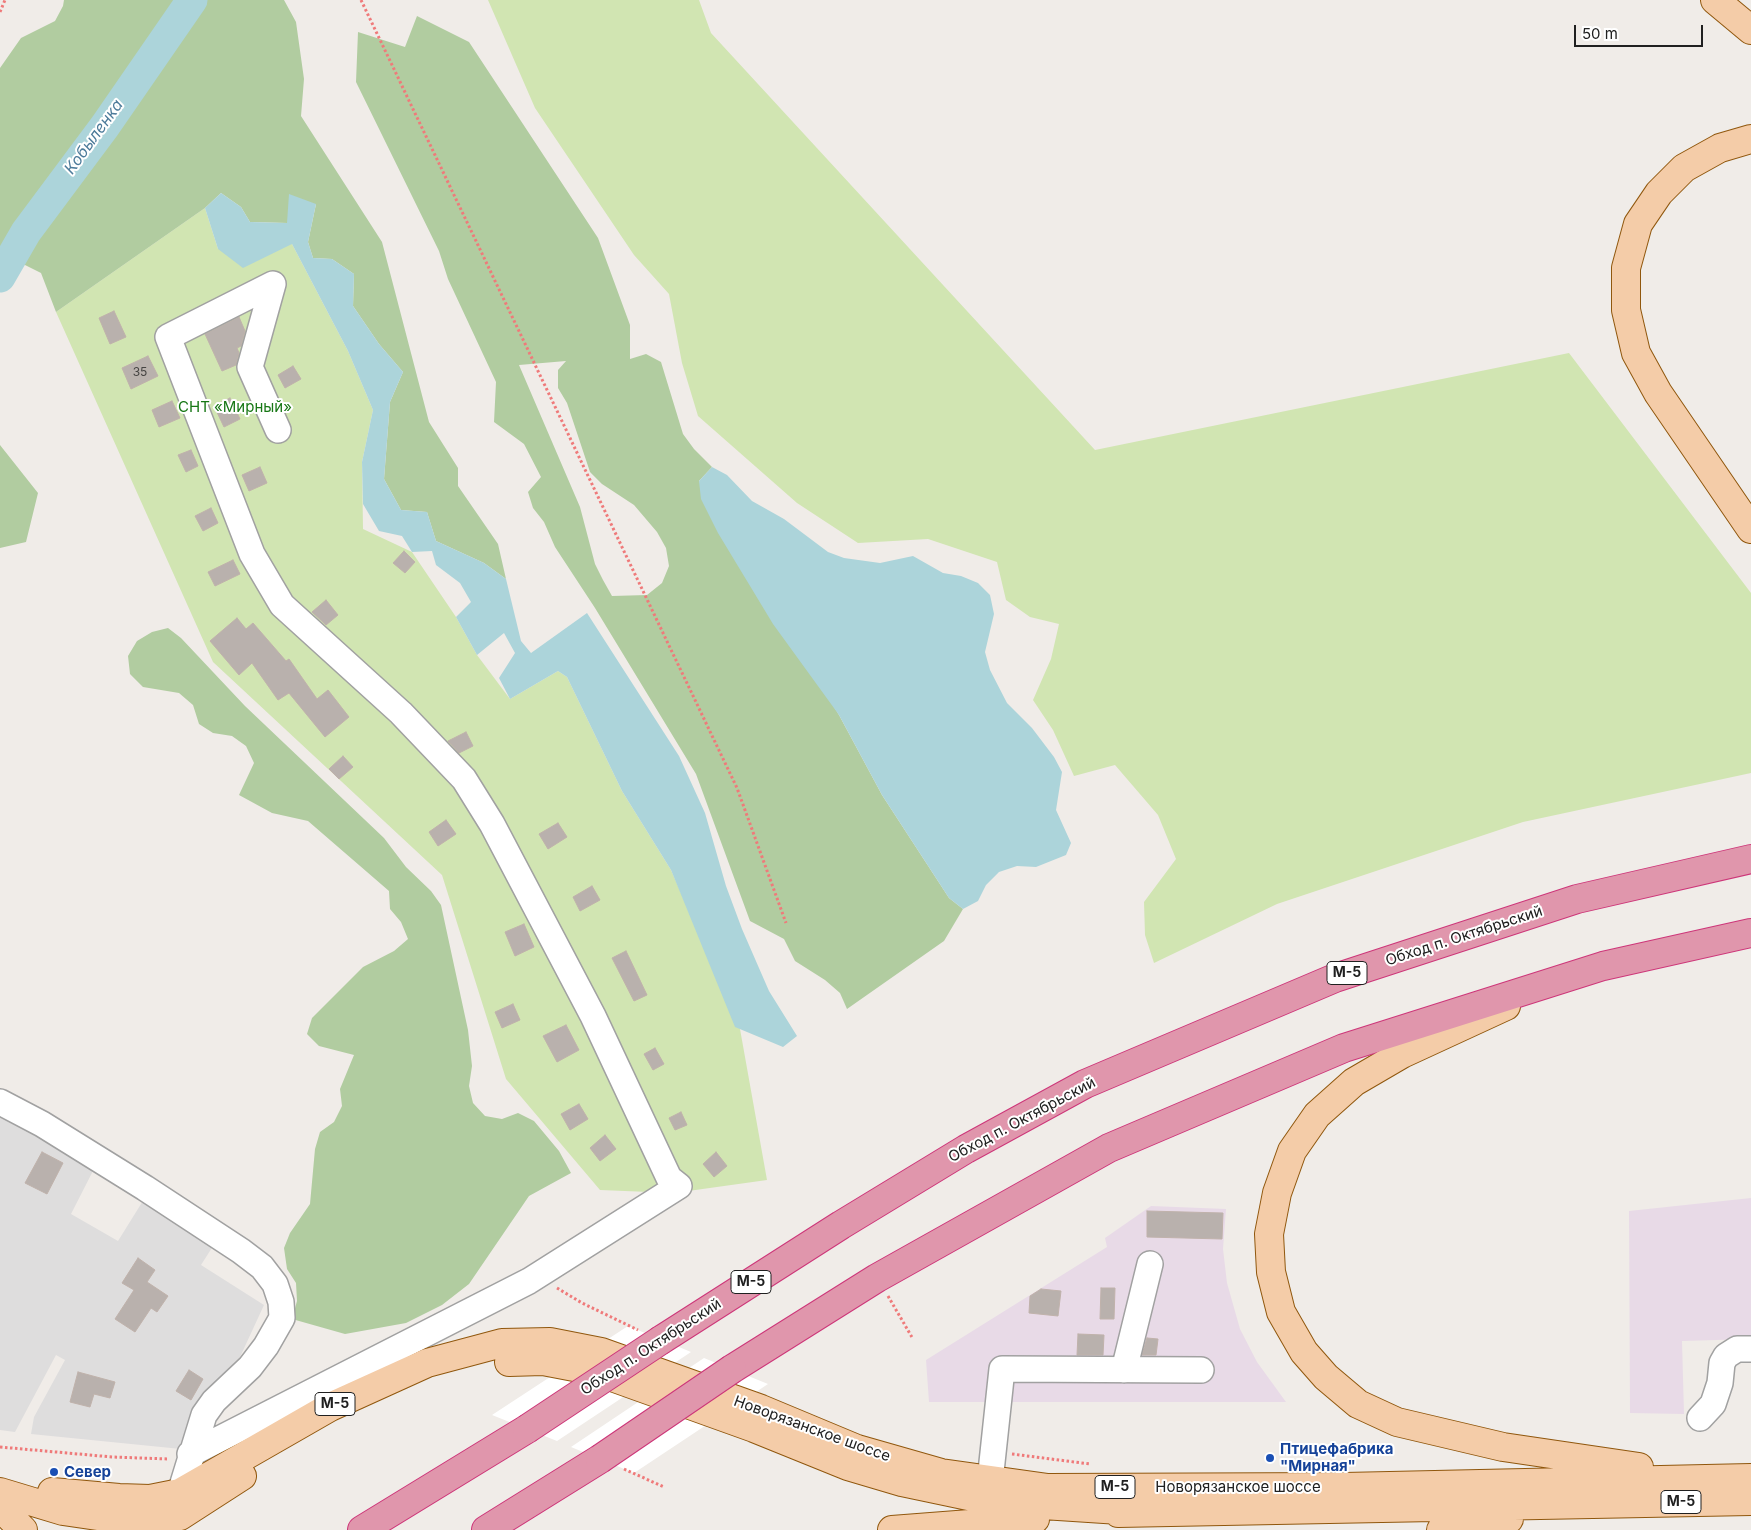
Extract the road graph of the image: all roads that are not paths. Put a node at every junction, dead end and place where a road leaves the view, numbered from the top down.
1 (1715, 0) edge
2 (1751, 30) edge
3 (1751, 139) edge
4 (278, 430) dead end
5 (1751, 528) edge
6 (1751, 859) edge
7 (1751, 933) edge
8 (1577, 974) junction
9 (0, 1102) edge
10 (1150, 1264) dead end
11 (1751, 1349) edge
12 (1124, 1370) junction
13 (1201, 1370) dead end
14 (1700, 1418) dead end
15 (190, 1454) junction
16 (1751, 1478) edge
17 (1714, 1479) junction
18 (990, 1481) junction
19 (0, 1490) edge
20 (180, 1493) junction
21 (1751, 1501) edge
22 (1611, 1504) junction
23 (0, 1507) edge
24 (1135, 1511) junction
25 (142, 1526) edge
26 (23, 1530) edge
27 (362, 1530) edge
28 (486, 1530) edge
29 (892, 1530) edge
30 (1441, 1530) edge

1 - 2 main road
3 - 5 main road
4 - 15 street
6 - 27 highway, Обход п. Октябрьский / М-5, bridge
7 - 8 highway
8 - 17 main road
8 - 28 highway, bridge
9 - 15 street
10 - 12 street
11 - 14 street
12 - 13 street
12 - 18 street
15 - 20 street
16 - 17 main road, Новорязанское шоссе / М-5
17 - 18 main road, Новорязанское шоссе / М-5
18 - 20 main road, Новорязанское шоссе / М-5
19 - 20 main road
19 - 25 main road
20 - 25 main road, Новорязанское шоссе / М-5
21 - 22 main road, Новорязанское шоссе / М-5
22 - 24 main road, Новорязанское шоссе / М-5
22 - 30 main road
23 - 26 main road
24 - 25 main road
24 - 29 main road

